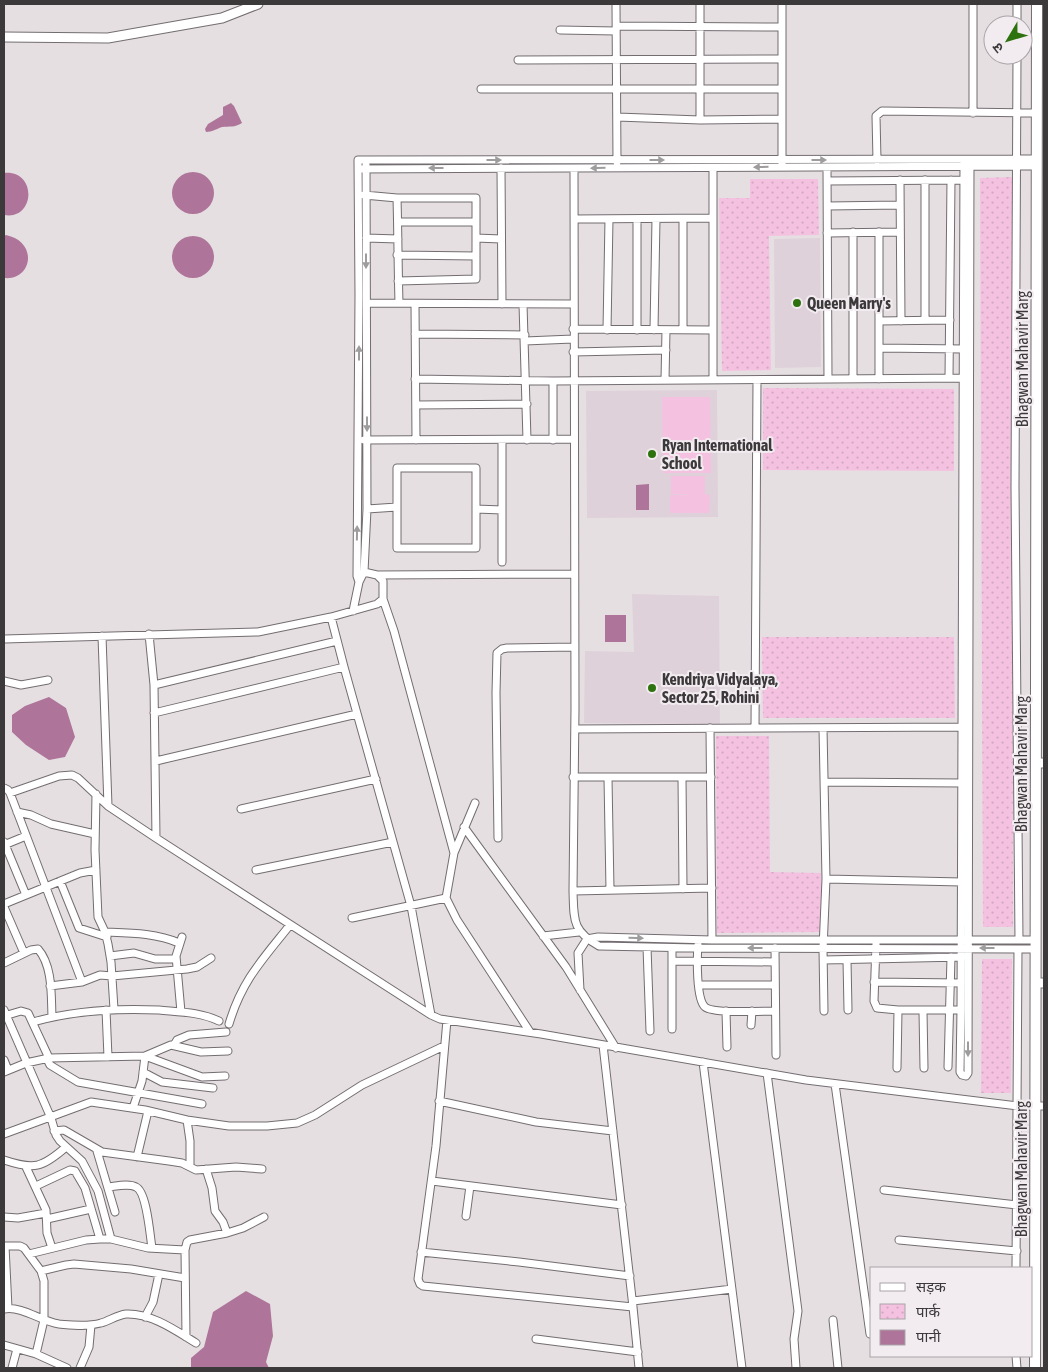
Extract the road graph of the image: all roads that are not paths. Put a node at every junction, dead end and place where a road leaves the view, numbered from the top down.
1 (258, 4) edge
2 (616, 4) edge
3 (700, 4) edge
4 (782, 4) edge
5 (973, 4) edge
6 (1037, 4) edge
7 (700, 27) junction
8 (782, 27) junction
9 (616, 28) junction
10 (560, 30) dead end
11 (4, 37) edge
12 (700, 59) junction
13 (782, 59) junction
14 (518, 60) dead end
15 (617, 60) junction
16 (1017, 65) edge
17 (481, 89) dead end
18 (617, 89) junction
19 (700, 89) junction
20 (782, 89) junction
21 (973, 113) junction
22 (1016, 113) junction
23 (1037, 114) junction
24 (617, 117) junction
25 (782, 119) junction
26 (700, 120) junction
27 (877, 160) junction
28 (782, 163) junction
29 (1016, 163) junction
30 (1037, 163) junction
31 (617, 164) junction
32 (861, 164) junction
33 (967, 164) junction
34 (828, 167) junction
35 (501, 168) junction
36 (574, 168) junction
37 (712, 168) junction
38 (362, 169) junction
39 (900, 180) junction
40 (925, 180) junction
41 (951, 180) junction
42 (964, 180) junction
43 (827, 181) junction
44 (363, 196) junction
45 (397, 198) junction
46 (828, 206) junction
47 (900, 206) junction
48 (713, 218) junction
49 (574, 219) junction
50 (609, 219) junction
51 (637, 219) junction
52 (656, 219) junction
53 (683, 219) junction
54 (398, 222) junction
55 (476, 222) junction
56 (853, 232) junction
57 (879, 232) junction
58 (900, 232) junction
59 (828, 233) junction
60 (366, 238) junction
61 (476, 238) junction
62 (398, 239) junction
63 (501, 239) junction
64 (397, 255) junction
65 (476, 256) junction
66 (398, 281) junction
67 (399, 303) junction
68 (366, 304) junction
69 (415, 304) junction
70 (502, 304) junction
71 (523, 304) junction
72 (573, 304) junction
73 (901, 320) junction
74 (925, 320) junction
75 (950, 320) junction
76 (879, 321) junction
77 (574, 329) junction
78 (607, 330) junction
79 (637, 330) junction
80 (654, 330) junction
81 (666, 330) junction
82 (683, 330) junction
83 (713, 330) junction
84 (415, 334) junction
85 (525, 338) junction
86 (573, 339) junction
87 (879, 348) junction
88 (949, 349) junction
89 (963, 349) junction
90 (666, 350) junction
91 (573, 352) junction
92 (1040, 375) edge
93 (949, 378) junction
94 (966, 378) junction
95 (416, 379) junction
96 (828, 379) junction
97 (853, 379) junction
98 (879, 379) junction
99 (526, 380) junction
100 (553, 380) junction
101 (574, 380) junction
102 (665, 380) junction
103 (713, 380) junction
104 (757, 380) junction
105 (527, 404) junction
106 (416, 405) junction
107 (358, 439) junction
108 (367, 440) junction
109 (416, 440) junction
110 (502, 440) junction
111 (527, 440) junction
112 (553, 440) junction
113 (574, 440) junction
114 (397, 507) junction
115 (368, 509) junction
116 (476, 509) junction
117 (502, 510) junction
118 (502, 562) dead end
119 (364, 572) junction
120 (573, 574) junction
121 (377, 575) junction
122 (359, 582) junction
123 (383, 599) junction
124 (354, 611) junction
125 (331, 617) junction
126 (149, 634) junction
127 (102, 636) junction
128 (4, 639) edge
129 (337, 642) junction
130 (575, 647) junction
131 (344, 667) junction
132 (48, 680) dead end
133 (4, 681) edge
134 (154, 685) junction
135 (154, 713) junction
136 (357, 714) junction
137 (966, 727) junction
138 (710, 728) junction
139 (755, 728) junction
140 (823, 728) junction
141 (575, 729) junction
142 (156, 761) junction
143 (1040, 763) edge
144 (1040, 774) edge
145 (682, 777) junction
146 (711, 777) junction
147 (573, 778) junction
148 (608, 778) junction
149 (376, 780) junction
150 (824, 782) junction
151 (962, 783) junction
152 (4, 788) edge
153 (10, 793) junction
154 (96, 794) junction
155 (475, 803) dead end
156 (108, 806) junction
157 (241, 809) dead end
158 (17, 812) junction
159 (464, 828) junction
160 (95, 834) junction
161 (26, 836) junction
162 (156, 838) junction
163 (498, 838) dead end
164 (393, 842) junction
165 (4, 844) edge
166 (454, 852) junction
167 (96, 870) junction
168 (256, 870) dead end
169 (826, 879) junction
170 (60, 881) junction
171 (962, 882) junction
172 (47, 887) junction
173 (712, 888) junction
174 (683, 889) junction
175 (610, 890) junction
176 (572, 891) junction
177 (26, 895) junction
178 (446, 898) junction
179 (4, 903) edge
180 (412, 906) junction
181 (352, 918) dead end
182 (290, 925) junction
183 (579, 932) junction
184 (106, 934) junction
185 (544, 936) junction
186 (587, 940) junction
187 (712, 940) junction
188 (1019, 940) junction
189 (698, 944) junction
190 (1036, 944) junction
191 (824, 945) junction
192 (876, 945) junction
193 (965, 945) junction
194 (647, 947) junction
195 (672, 948) junction
196 (775, 948) junction
197 (1018, 948) junction
198 (24, 953) junction
199 (110, 956) junction
200 (951, 957) junction
201 (962, 957) junction
202 (211, 958) dead end
203 (176, 959) junction
204 (824, 960) junction
205 (847, 960) junction
206 (875, 960) junction
207 (672, 961) junction
208 (698, 961) junction
209 (4, 962) edge
210 (775, 962) junction
211 (178, 970) junction
212 (112, 976) junction
213 (82, 982) junction
214 (874, 982) junction
215 (950, 983) junction
216 (962, 983) junction
217 (1040, 983) edge
218 (699, 985) junction
219 (775, 985) junction
220 (50, 986) junction
221 (580, 990) junction
222 (1040, 995) edge
223 (110, 1010) junction
224 (848, 1010) dead end
225 (898, 1010) junction
226 (950, 1010) junction
227 (962, 1010) junction
228 (726, 1011) junction
229 (752, 1011) junction
230 (775, 1011) junction
231 (824, 1011) dead end
232 (923, 1011) junction
233 (181, 1012) junction
234 (4, 1014) edge
235 (431, 1015) junction
236 (52, 1016) junction
237 (447, 1020) junction
238 (219, 1021) dead end
239 (34, 1022) junction
240 (229, 1024) dead end
241 (751, 1025) dead end
242 (672, 1029) dead end
243 (650, 1031) dead end
244 (226, 1032) dead end
245 (530, 1032) junction
246 (603, 1045) junction
247 (174, 1046) junction
248 (444, 1046) junction
249 (727, 1047) dead end
250 (616, 1048) junction
251 (228, 1051) dead end
252 (776, 1055) dead end
253 (145, 1056) junction
254 (108, 1057) junction
255 (48, 1059) junction
256 (4, 1060) edge
257 (703, 1062) junction
258 (26, 1063) junction
259 (948, 1067) dead end
260 (897, 1068) dead end
261 (924, 1068) dead end
262 (6, 1071) edge
263 (143, 1072) junction
264 (767, 1073) junction
265 (225, 1076) dead end
266 (835, 1084) junction
267 (213, 1088) dead end
268 (138, 1094) junction
269 (439, 1101) junction
270 (202, 1104) dead end
271 (1018, 1106) junction
272 (1040, 1106) edge
273 (133, 1108) junction
274 (148, 1111) junction
275 (51, 1118) junction
276 (187, 1120) junction
277 (54, 1131) junction
278 (613, 1131) junction
279 (4, 1134) edge
280 (66, 1147) junction
281 (97, 1151) junction
282 (137, 1157) junction
283 (4, 1160) edge
284 (26, 1167) junction
285 (190, 1167) junction
286 (206, 1169) junction
287 (262, 1169) dead end
288 (432, 1181) junction
289 (36, 1186) junction
290 (470, 1186) junction
291 (108, 1187) junction
292 (884, 1190) dead end
293 (622, 1204) junction
294 (1017, 1205) junction
295 (91, 1209) junction
296 (115, 1212) dead end
297 (47, 1216) junction
298 (466, 1216) dead end
299 (4, 1217) edge
300 (264, 1217) dead end
301 (227, 1233) junction
302 (100, 1238) junction
303 (111, 1239) junction
304 (899, 1240) dead end
305 (4, 1246) edge
306 (52, 1248) junction
307 (152, 1248) junction
308 (185, 1250) junction
309 (1017, 1251) junction
310 (421, 1252) junction
311 (29, 1254) junction
312 (1016, 1267) edge
313 (41, 1271) junction
314 (159, 1274) junction
315 (630, 1276) junction
316 (185, 1278) junction
317 (732, 1289) junction
318 (633, 1304) junction
319 (868, 1305) edge
320 (6, 1308) edge
321 (145, 1317) junction
322 (44, 1320) junction
323 (833, 1320) dead end
324 (91, 1325) junction
325 (870, 1334) dead end
326 (186, 1337) junction
327 (536, 1339) dead end
328 (196, 1343) dead end
329 (4, 1345) edge
330 (17, 1349) junction
331 (638, 1352) junction
332 (36, 1354) junction
333 (12, 1368) edge
334 (65, 1368) edge
335 (80, 1368) edge
336 (639, 1368) edge
337 (742, 1368) edge
338 (796, 1368) edge
339 (838, 1368) edge
340 (1035, 1368) edge

1 - 11 street
2 - 9 street
3 - 7 street
4 - 8 street
5 - 21 street
6 - 23 main road
7 - 8 street
7 - 9 street
7 - 12 street
8 - 13 street
9 - 10 street
9 - 15 street
12 - 13 street
12 - 15 street
12 - 19 street
13 - 20 street
14 - 15 street
15 - 18 street
16 - 22 street
17 - 18 street
18 - 19 street
18 - 24 street
19 - 20 street
19 - 26 street
20 - 25 street
21 - 22 street
21 - 27 street
22 - 23 street
22 - 29 street
23 - 30 main road
24 - 26 street
24 - 31 street
25 - 26 street
25 - 28 street
27 - 32 street
27 - 33 street
31 -> 28 street
28 -> 32 street
28 - 34 street
28 -> 37 street
29 - 30 street
29 - 33 street
29 - 188 street
30 - 92 main road, Bhagwan Mahavir Marg
31 -> 36 street
31 - 37 street
38 -> 31 street
32 - 33 street
32 - 34 street
33 - 42 street
33 - 94 street
34 - 43 street
35 - 36 street
35 -> 38 street
35 - 63 street
36 - 49 street
37 - 48 street
38 - 44 street
39 - 40 street
39 - 43 street
39 - 47 street
40 - 41 street
40 - 74 street
41 - 42 street
41 - 75 street
42 - 89 street
43 - 46 street
44 - 45 street
44 - 60 street
107 -> 44 street
45 - 54 street
45 - 55 street
46 - 47 street
46 - 59 street
47 - 58 street
48 - 53 street
48 - 83 street
49 - 50 street
49 - 72 street
50 - 51 street
50 - 78 street
51 - 52 street
51 - 79 street
52 - 53 street
52 - 80 street
53 - 82 street
54 - 55 street
54 - 62 street
55 - 61 street
56 - 57 street
56 - 59 street
56 - 97 street
57 - 58 street
57 - 76 street
58 - 73 street
59 - 96 street
60 - 62 street
60 -> 68 street
61 - 63 street
61 - 65 street
62 - 64 street
63 - 70 street
64 - 65 street
64 - 66 street
65 - 66 street
66 - 67 street
67 - 68 street
67 - 69 street
68 -> 108 street
69 - 70 street
69 - 84 street
70 - 71 street
71 - 72 street
71 - 85 street
72 - 77 street
73 - 74 street
73 - 76 street
74 - 75 street
75 - 88 street
76 - 87 street
77 - 78 street
77 - 86 street
78 - 79 street
79 - 80 street
80 - 81 street
81 - 82 street
81 - 90 street
82 - 83 street
83 - 103 street
84 - 85 street
84 - 95 street
85 - 86 street
85 - 99 street
86 - 91 street
87 - 88 street
87 - 98 street
88 - 89 street
88 - 93 street
89 - 94 street
90 - 91 street
90 - 102 street
91 - 101 street
92 - 143 main road, Bhagwan Mahavir Marg
93 - 94 street
93 - 98 street
94 - 137 street
95 - 99 street
95 - 106 street
96 - 97 street
96 - 104 street
97 - 98 street
99 - 100 street
99 - 105 street
100 - 101 street
100 - 112 street
101 - 102 street
101 - 113 street
102 - 103 street
103 - 104 street
104 - 139 street
105 - 106 street
105 - 111 street
106 - 109 street
107 - 108 street
122 -> 107 street
108 - 109 street
108 - 115 street
109 - 110 street
110 - 111 street
110 - 117 street
111 - 112 street
112 - 113 street
113 - 120 street
114 - 115 street
114 - 116 street
114 - 116 street
115 - 119 street
116 - 117 street
117 - 118 street
119 - 121 street
119 - 122 street
120 - 121 street
120 - 130 street
121 - 123 street
122 - 124 street
123 - 124 street
123 - 166 street
124 - 125 street
125 - 126 street
125 - 129 street
126 - 127 street
126 - 134 street
127 - 128 street
127 - 156 street
129 - 131 street
129 - 134 street
130 - 141 street
130 - 163 street
131 - 135 street
131 - 136 street
132 - 133 street
134 - 135 street
135 - 142 street
136 - 142 street
136 - 149 street
137 - 140 street
137 - 151 street
137 - 193 street
138 - 139 street
138 - 141 street
138 - 146 street
139 - 140 street
140 - 150 street
141 - 147 street
142 - 162 street
143 - 144 main road, Bhagwan Mahavir Marg
144 - 190 main road, Bhagwan Mahavir Marg
145 - 146 street
145 - 148 street
145 - 174 street
146 - 173 street
147 - 148 street
147 - 176 street
148 - 175 street
149 - 157 street
149 - 164 street
150 - 151 street
150 - 169 street
151 - 171 street
152 - 153 street
153 - 154 street
153 - 158 street
154 - 156 street
154 - 160 street
155 - 159 street
156 - 162 street
158 - 160 street
158 - 161 street
159 - 166 street
159 - 185 street
160 - 167 street
161 - 165 street
161 - 172 street
162 - 182 street
164 - 168 street
164 - 180 street
165 - 177 street
166 - 178 street
167 - 170 street
167 - 184 street
169 - 171 street
169 - 191 street
170 - 172 street
170 - 184 street
171 - 193 street
172 - 177 street
172 - 213 street
173 - 174 street
173 - 187 street
174 - 175 street
175 - 176 street
176 - 183 street
177 - 179 street
178 - 180 street
178 - 245 street
179 - 198 street
180 - 181 street
180 - 235 street
182 - 235 street
182 - 240 street
183 - 185 street
183 - 186 street
184 - 199 street
184 - 203 street
185 - 221 street
186 -> 189 street
186 - 194 street
186 - 221 street
187 - 189 street
187 - 191 street
188 - 190 street
188 - 193 street
189 - 195 street
196 -> 189 street
189 - 208 street
190 - 197 street
190 - 217 main road, Bhagwan Mahavir Marg
191 - 192 street
191 - 196 street
191 - 204 street
192 - 193 street
192 - 206 street
197 -> 193 street
193 - 201 street
193 -> 227 street
194 - 195 street
194 - 243 street
195 - 207 street
196 - 210 street
197 - 271 street
198 - 209 street
198 - 220 street
199 - 203 street
199 - 212 street
200 - 201 street
200 - 206 street
200 - 215 street
201 - 216 street
202 - 211 street
203 - 211 street
204 - 205 street
204 - 231 street
205 - 206 street
205 - 224 street
206 - 214 street
207 - 208 street
207 - 242 street
208 - 210 street
208 - 218 street
210 - 219 street
211 - 212 street
211 - 233 street
212 - 213 street
212 - 223 street
213 - 220 street
214 - 215 street
214 - 225 street
215 - 216 street
215 - 226 street
216 - 227 street
217 - 222 main road, Bhagwan Mahavir Marg
218 - 219 street
218 - 228 street
219 - 230 street
220 - 236 street
221 - 250 street
222 - 272 main road, Bhagwan Mahavir Marg
223 - 233 street
223 - 236 street
223 - 254 street
225 - 232 street
225 - 260 street
226 - 227 street
226 - 232 street
226 - 259 street
228 - 229 street
228 - 249 street
229 - 230 street
229 - 241 street
230 - 252 street
232 - 261 street
233 - 238 street
234 - 239 street
234 - 258 street
235 - 237 street
236 - 239 street
237 - 245 street
237 - 248 street
239 - 255 street
244 - 247 street
245 - 246 street
246 - 250 street
246 - 278 street
247 - 251 street
247 - 253 street
248 - 269 street
248 - 276 street
250 - 257 street
253 - 254 street
253 - 263 street
253 - 265 street
254 - 255 street
255 - 258 street
255 - 268 street
256 - 262 street
257 - 264 street
257 - 317 street
258 - 262 street
258 - 275 street
263 - 267 street
263 - 268 street
264 - 266 street
264 - 338 street
266 - 271 street
266 - 319 street
268 - 270 street
268 - 273 street
269 - 278 street
269 - 288 street
271 - 272 street
271 - 294 street
272 - 340 main road, Bhagwan Mahavir Marg
273 - 274 street
273 - 275 street
274 - 276 street
274 - 282 street
275 - 277 street
275 - 279 street
276 - 285 street
277 - 280 street
277 - 281 street
278 - 293 street
280 - 284 street
280 - 303 street
281 - 282 street
281 - 291 street
282 - 285 street
283 - 284 street
284 - 289 street
285 - 286 street
286 - 287 street
286 - 301 street
288 - 290 street
288 - 310 street
289 - 295 street
289 - 297 street
290 - 293 street
290 - 298 street
291 - 296 street
291 - 307 street
292 - 294 street
293 - 315 street
294 - 309 street
295 - 297 street
295 - 302 street
297 - 299 street
297 - 306 street
300 - 301 street
301 - 308 street
302 - 303 street
302 - 306 street
303 - 307 street
304 - 309 street
305 - 311 street
305 - 320 street
306 - 311 street
307 - 308 street
308 - 316 street
309 - 312 street
310 - 315 street
310 - 318 street
311 - 313 street
313 - 314 street
313 - 322 street
314 - 316 street
314 - 321 street
315 - 318 street
316 - 326 street
317 - 318 street
317 - 337 street
318 - 331 street
319 - 325 street
320 - 322 street
321 - 324 street
321 - 326 street
322 - 324 street
322 - 332 street
323 - 339 street
324 - 335 street
326 - 328 street
327 - 331 street
329 - 330 street
330 - 332 street
330 - 333 street
331 - 336 street
332 - 334 street

